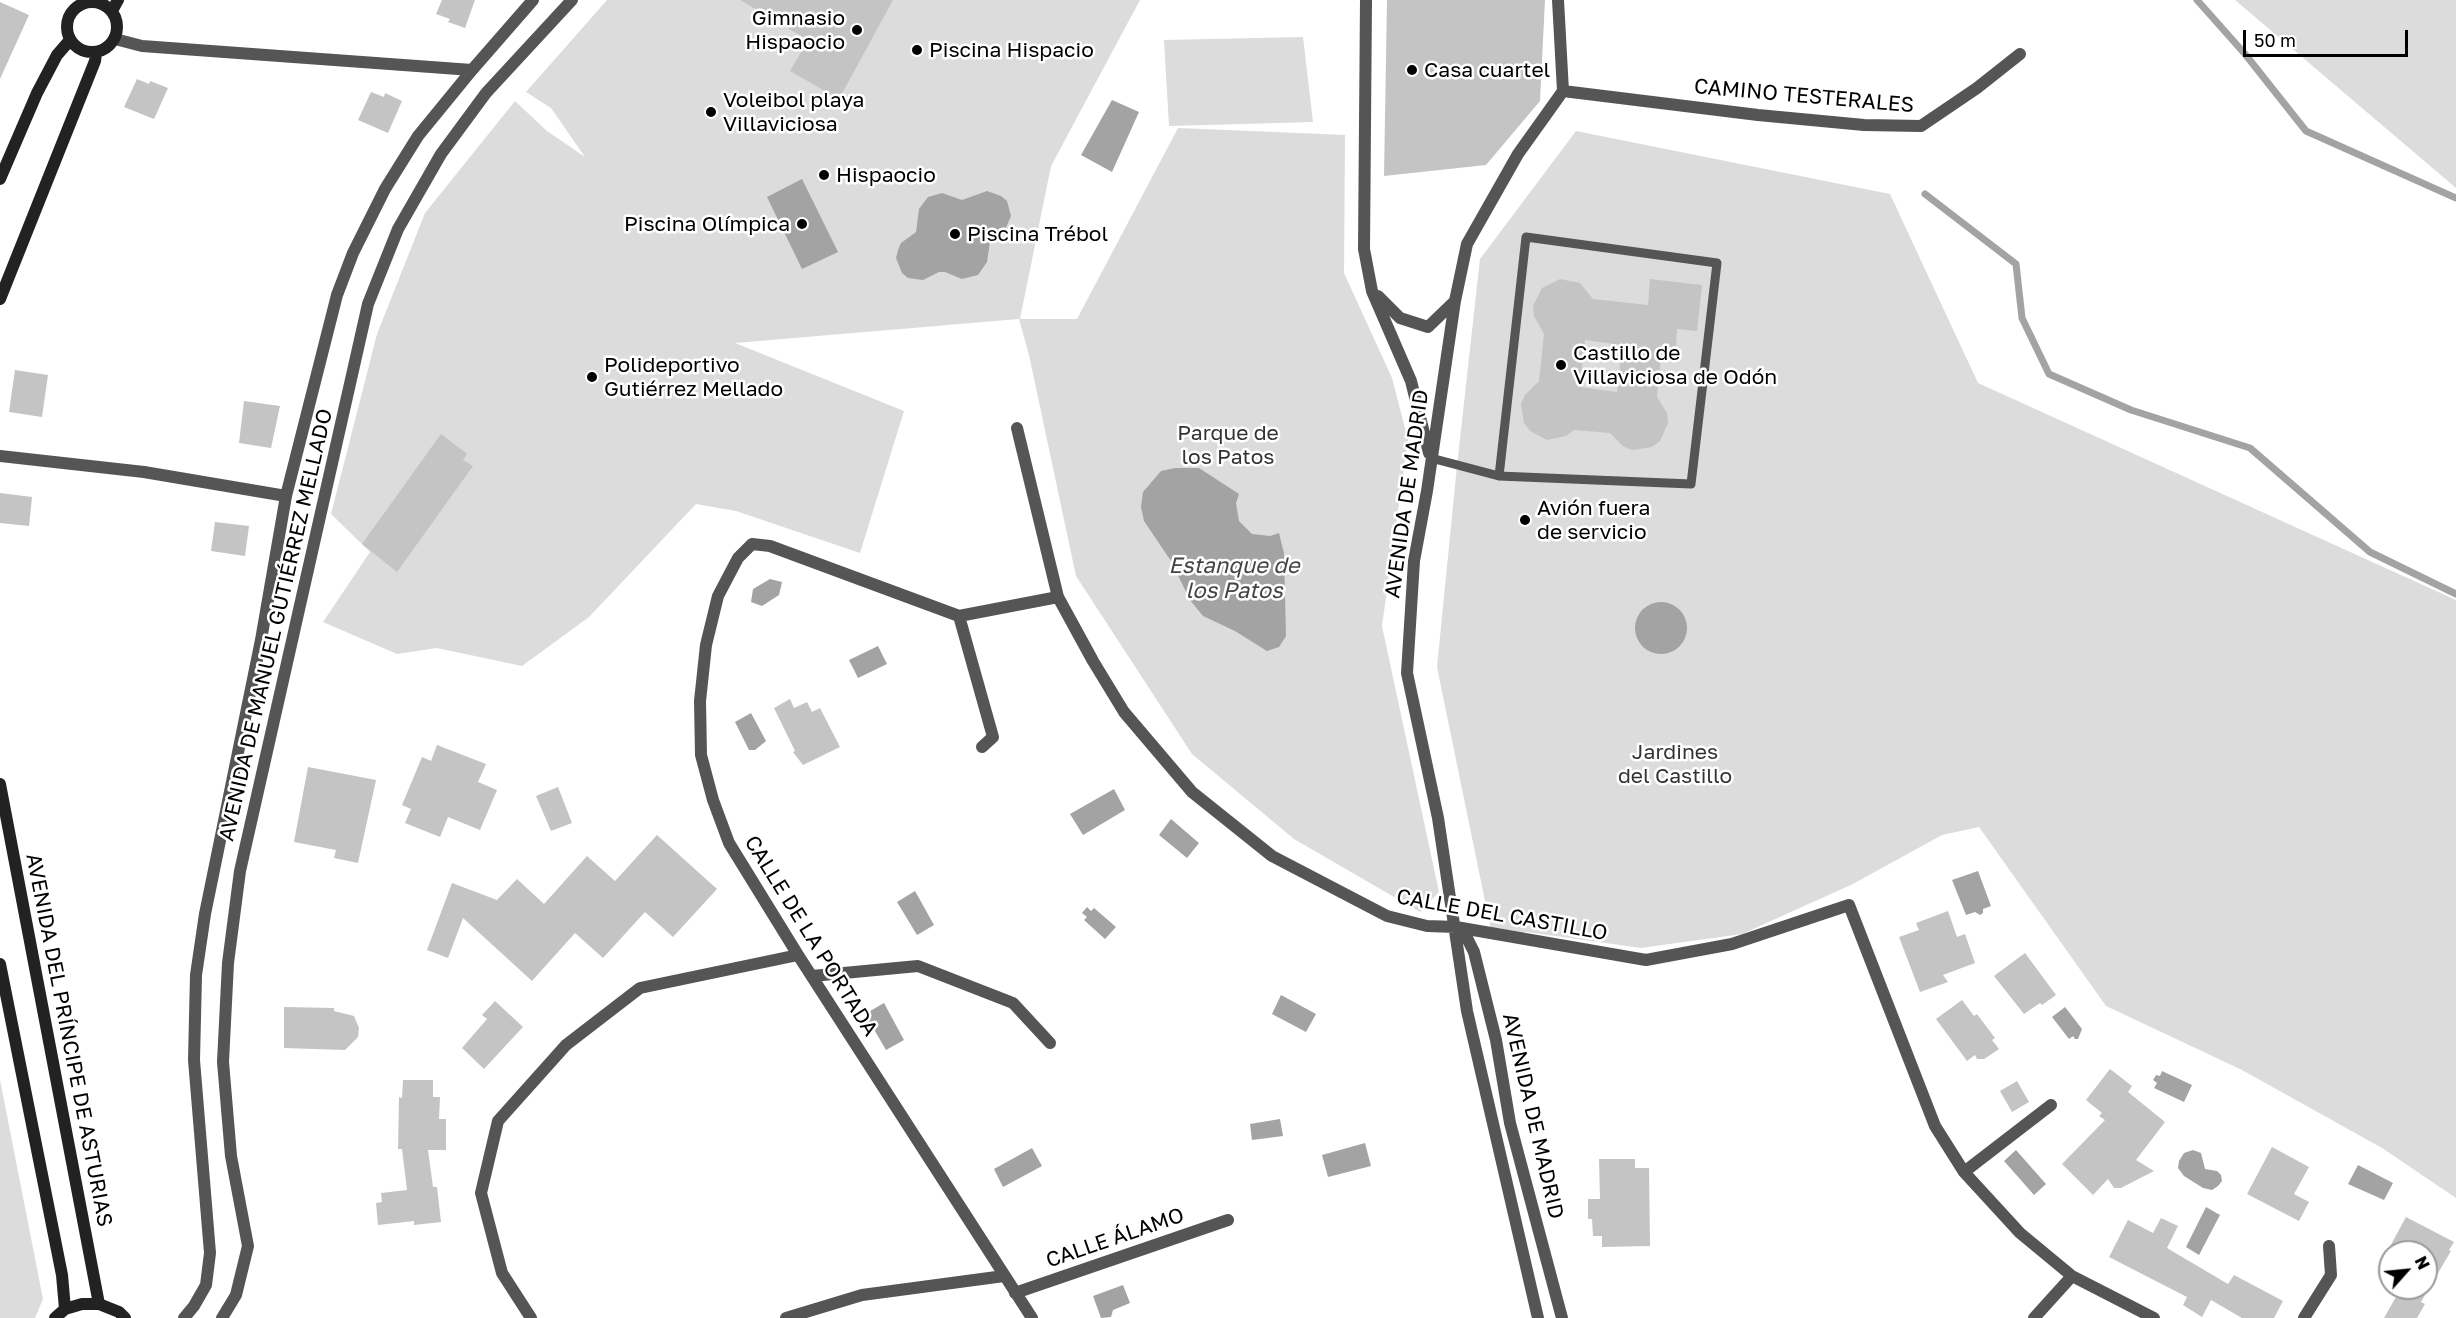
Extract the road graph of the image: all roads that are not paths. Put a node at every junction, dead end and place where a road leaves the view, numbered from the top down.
1 (533, 0) edge
2 (572, 0) edge
3 (1366, 0) edge
4 (1558, 0) edge
5 (84, 2) edge
6 (115, 5) edge
7 (115, 39) junction
8 (70, 40) junction
9 (96, 53) junction
10 (2020, 54) dead end
11 (472, 70) junction
12 (1563, 91) junction
13 (0, 179) edge
14 (1372, 291) junction
15 (0, 299) edge
16 (1455, 301) junction
17 (1017, 428) dead end
18 (0, 456) edge
19 (1431, 458) junction
20 (1498, 476) junction
21 (286, 496) junction
22 (1059, 597) junction
23 (959, 616) junction
24 (982, 747) dead end
25 (0, 784) edge
26 (1456, 927) junction
27 (798, 956) junction
28 (0, 964) edge
29 (812, 976) junction
30 (1050, 1043) dead end
31 (2051, 1105) dead end
32 (1964, 1172) junction
33 (1228, 1220) dead end
34 (2329, 1246) dead end
35 (1004, 1276) junction
36 (2072, 1276) junction
37 (1016, 1293) junction
38 (99, 1304) junction
39 (65, 1310) junction
40 (55, 1318) edge
41 (125, 1318) edge
42 (183, 1318) edge
43 (222, 1318) edge
44 (531, 1318) edge
45 (786, 1318) edge
46 (1032, 1318) edge
47 (1538, 1318) edge
48 (1562, 1318) edge
49 (2034, 1318) edge
50 (2154, 1318) edge
51 (2304, 1318) edge

1 - 11 street, AVENIDA DE MANUEL GUTIÉRREZ MELLADO
2 - 43 street, AVENIDA DE MANUEL GUTIÉRREZ MELLADO
3 - 14 street
4 - 12 street
5 - 6 street
5 - 8 street
6 - 7 street
7 - 9 street
7 - 11 street
8 - 9 street
8 - 13 street
9 - 15 street
10 - 12 street, CAMINO TESTERALES
11 - 21 street, AVENIDA DE MANUEL GUTIÉRREZ MELLADO
12 - 16 street, AVENIDA DE MADRID
14 - 16 street
14 - 19 street
16 - 19 street, AVENIDA DE MADRID
17 - 22 street, CALLE DEL CASTILLO
18 - 21 street
19 - 20 lane
19 - 26 street, AVENIDA DE MADRID
20 - 20 lane
21 - 42 street, AVENIDA DE MANUEL GUTIÉRREZ MELLADO
22 - 23 street
22 - 26 street, CALLE DEL CASTILLO
23 - 24 street
23 - 27 street, CALLE DE LA PORTADA
25 - 38 street, AVENIDA DEL PRÍNCIPE DE ASTURIAS
26 - 32 street, CALLE DEL CASTILLO
26 - 47 street, AVENIDA DE MADRID
26 - 48 street, AVENIDA DE MADRID
27 - 29 street, CALLE DE LA PORTADA
27 - 44 street
28 - 39 street
29 - 30 street
29 - 35 street, CALLE DE LA PORTADA
31 - 32 street
32 - 36 street
33 - 37 street, CALLE ÁLAMO
34 - 51 street
35 - 37 street, CALLE DE LA PORTADA
35 - 45 street
36 - 49 street
36 - 50 street
37 - 46 street, CALLE DE LA PORTADA
38 - 39 street
38 - 41 street
39 - 40 street

